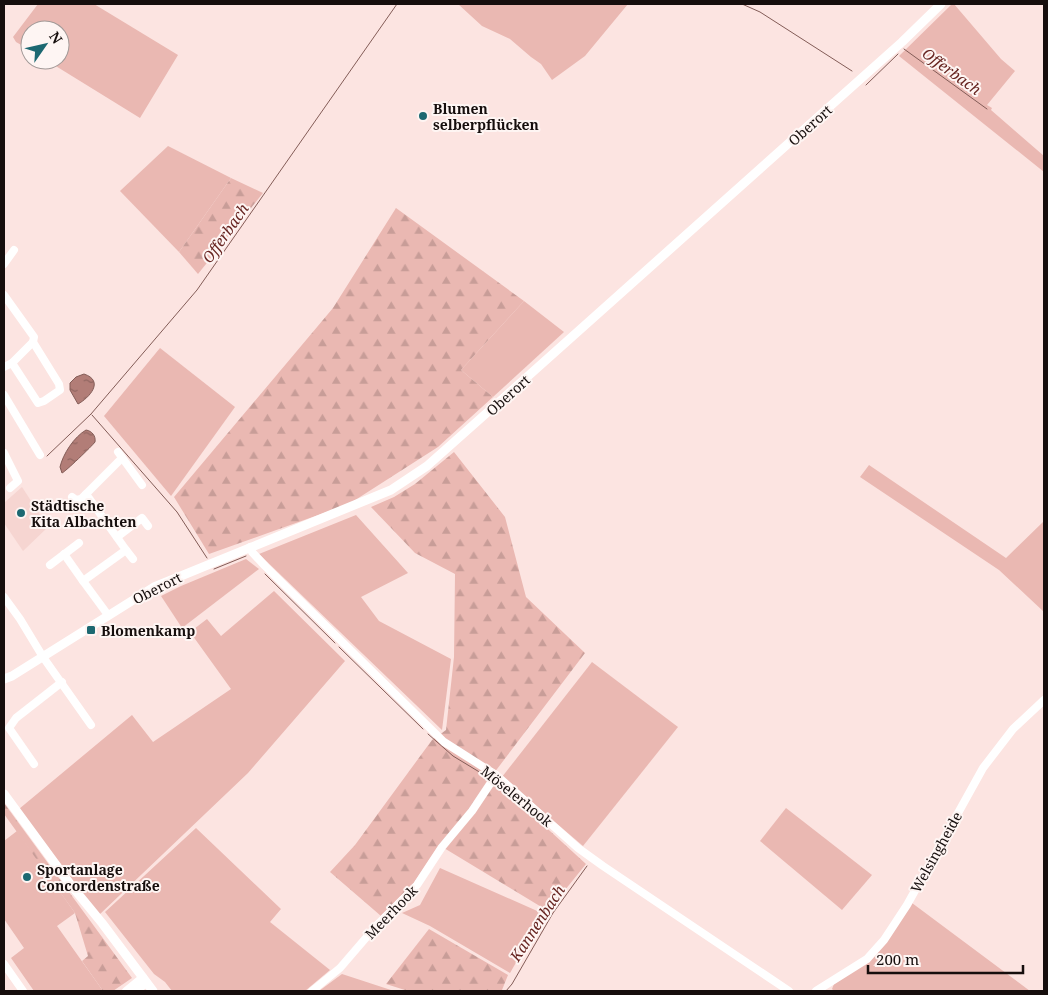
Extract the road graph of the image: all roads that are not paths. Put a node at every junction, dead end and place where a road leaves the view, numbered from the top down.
1 (941, 4) edge
2 (14, 250) dead end
3 (4, 264) edge
4 (4, 295) edge
5 (33, 342) junction
6 (12, 363) junction
7 (4, 367) edge
8 (4, 395) edge
9 (4, 453) edge
10 (40, 455) dead end
11 (142, 485) dead end
12 (10, 488) dead end
13 (86, 494) junction
14 (72, 497) dead end
15 (148, 526) dead end
16 (117, 536) junction
17 (78, 543) dead end
18 (250, 547) junction
19 (126, 550) junction
20 (64, 554) junction
21 (133, 559) dead end
22 (50, 565) dead end
23 (83, 581) junction
24 (4, 597) edge
25 (108, 615) junction
26 (43, 657) junction
27 (4, 679) edge
28 (62, 682) junction
29 (1044, 700) edge
30 (91, 725) dead end
31 (34, 764) dead end
32 (496, 775) junction
33 (4, 794) edge
34 (4, 964) edge
35 (145, 980) junction
36 (828, 989) edge
37 (23, 991) edge
38 (126, 991) edge
39 (135, 991) edge
40 (153, 991) edge
41 (312, 991) edge
42 (789, 991) edge
43 (816, 991) edge

1 - 18 main road, Oberort
2 - 3 street
4 - 5 street
5 - 6 street
5 - 6 street
6 - 7 street
8 - 10 street
9 - 12 street
11 - 13 street
13 - 14 street
13 - 16 street
15 - 16 street
16 - 19 street
17 - 20 street
18 - 25 main road, Oberort
18 - 32 street, Möselerhook
19 - 21 street
19 - 23 street
20 - 22 street
20 - 23 street
23 - 25 street
24 - 26 street
25 - 26 main road, Oberort
26 - 27 main road, Oberort
26 - 28 street
28 - 30 street
28 - 31 street
29 - 36 street, Welsingheide
32 - 41 street, Meerhook
32 - 42 street, Möselerhook
33 - 35 main road
34 - 37 street
35 - 38 street
35 - 39 street
35 - 40 main road
36 - 43 street, Welsingheide

